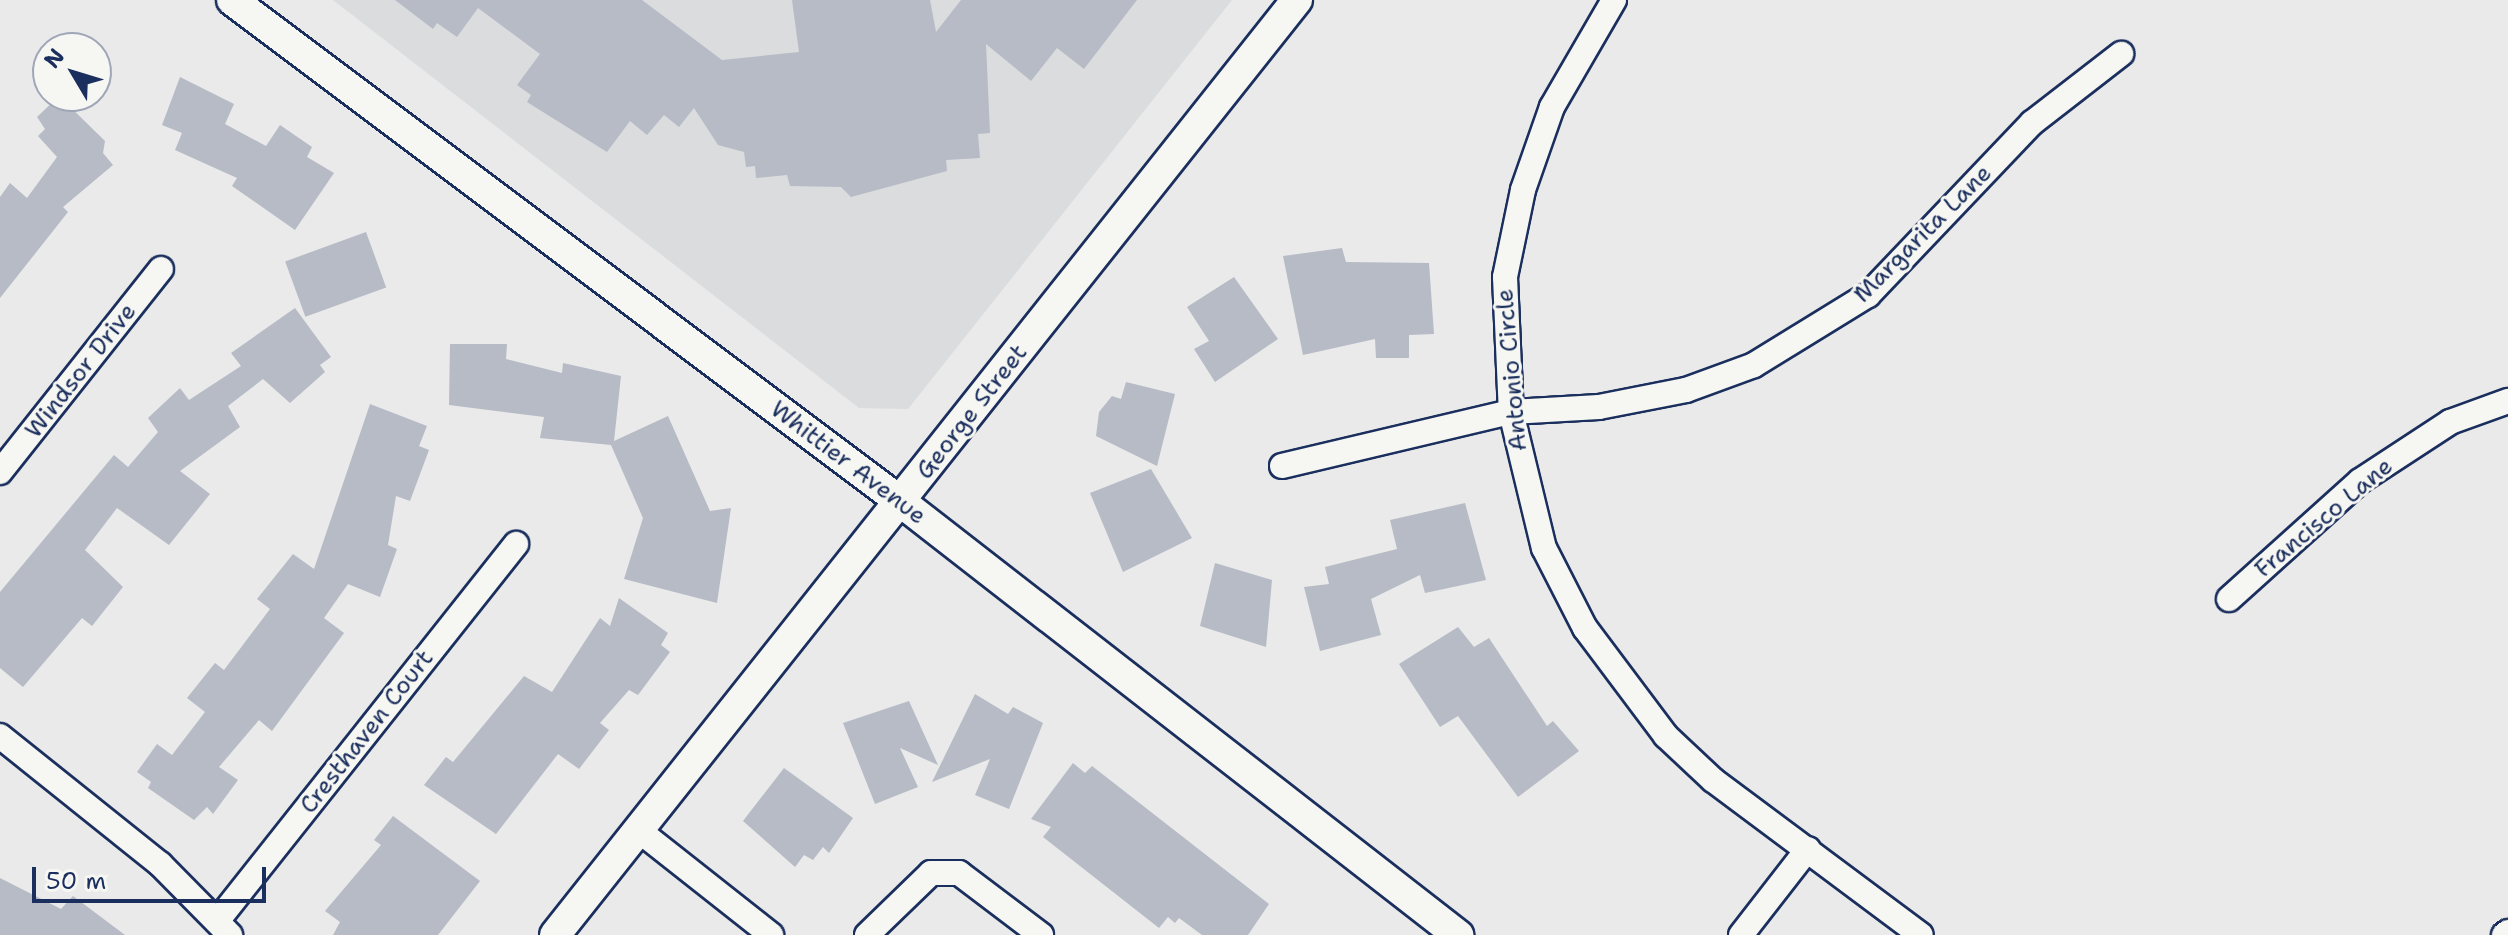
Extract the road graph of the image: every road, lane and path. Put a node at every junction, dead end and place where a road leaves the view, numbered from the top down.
1 (232, 0) edge
2 (1297, 0) edge
3 (1614, 0) edge
4 (2121, 54) dead end
5 (161, 269) dead end
6 (2508, 401) edge
7 (1511, 412) junction
8 (1282, 466) dead end
9 (0, 472) edge
10 (901, 502) junction
11 (516, 544) dead end
12 (2229, 599) dead end
13 (0, 736) edge
14 (637, 829) junction
15 (1808, 849) junction
16 (224, 927) edge
17 (555, 935) edge
18 (771, 935) edge
19 (867, 935) edge
20 (1041, 935) edge
21 (1458, 935) edge
22 (1741, 935) edge
23 (1921, 935) edge

1 - 10 street, Whittier Avenue
2 - 10 street, George Street
3 - 7 street, Antonio Circle
4 - 7 street, Margarita Lane
5 - 9 street, Windsor Drive
6 - 12 street, Francisco Lane
7 - 8 street, Margarita Lane
7 - 15 street, Antonio Circle
10 - 14 street, George Street
10 - 21 street, Whittier Avenue
11 - 16 street, Cresthaven Court
13 - 16 street
14 - 17 street, George Street
14 - 18 street
15 - 22 street
15 - 23 street, Antonio Circle
19 - 20 street

